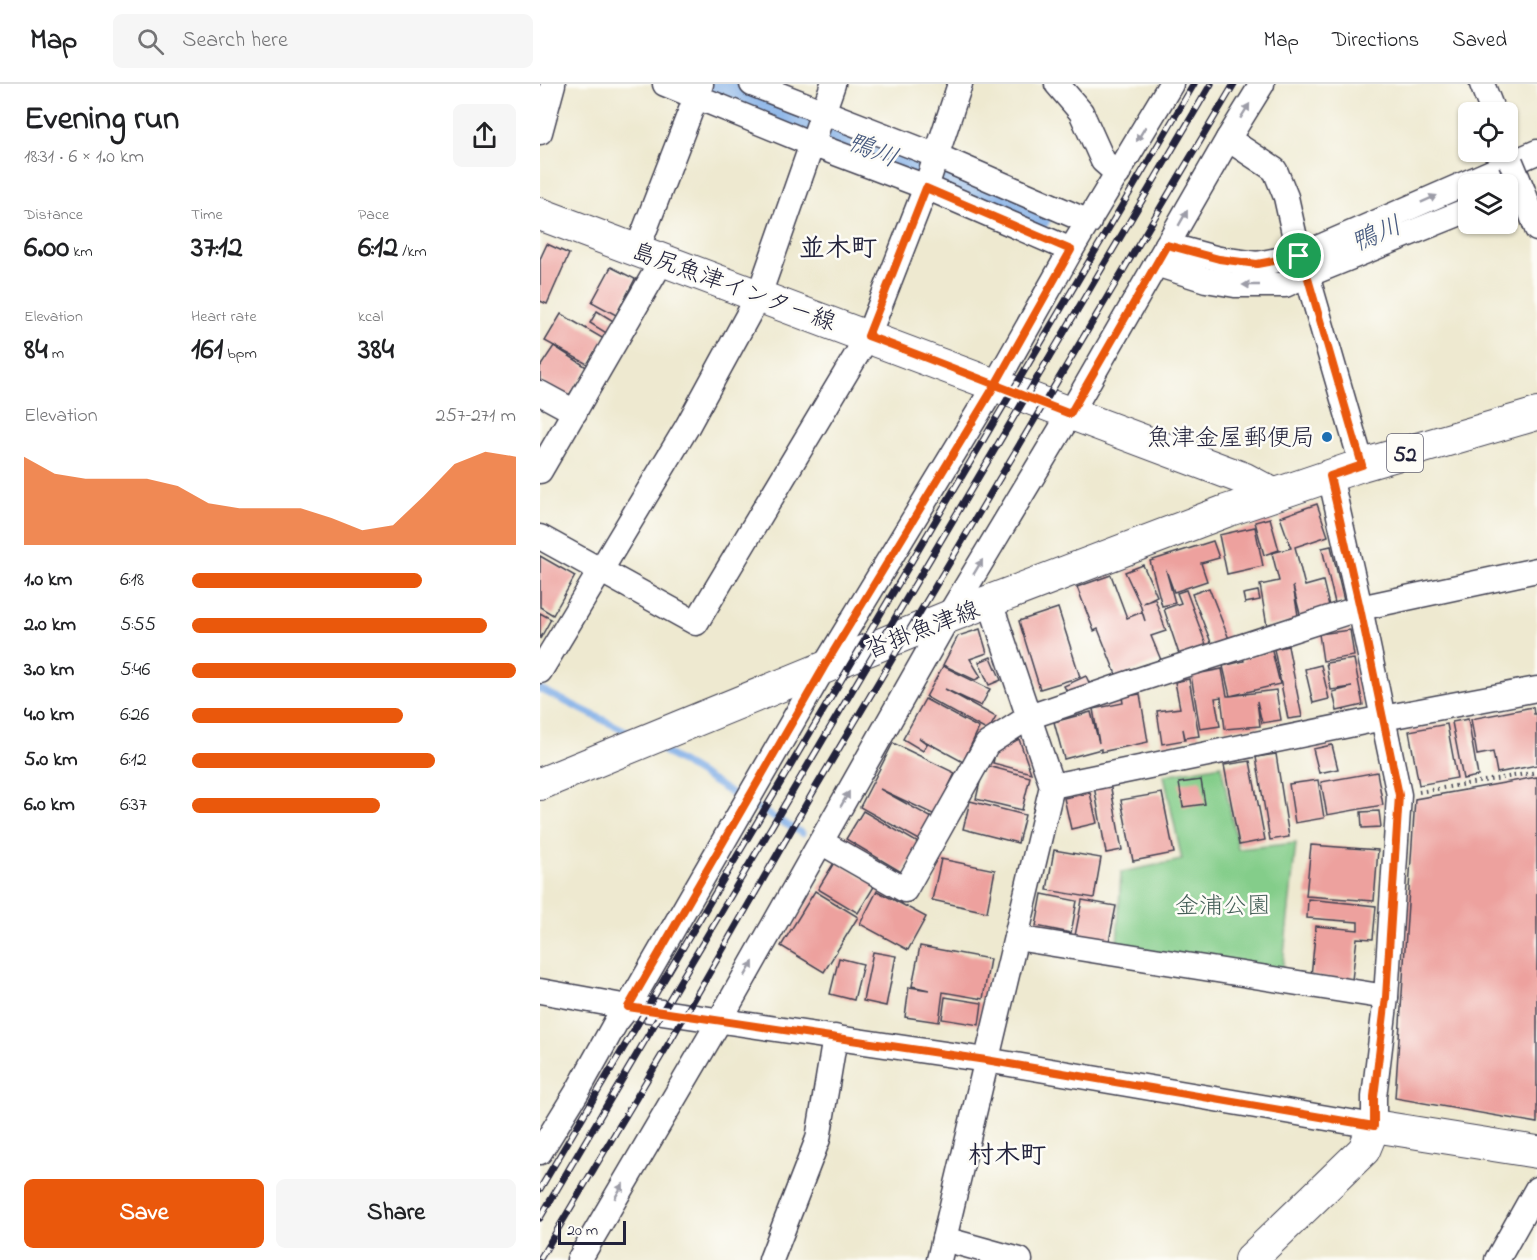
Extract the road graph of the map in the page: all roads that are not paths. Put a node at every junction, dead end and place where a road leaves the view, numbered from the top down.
1 (553, 84) edge
2 (665, 84) edge
3 (752, 84) edge
4 (833, 84) edge
5 (960, 84) edge
6 (1057, 84) edge
7 (1171, 84) edge
8 (1262, 84) edge
9 (1482, 84) edge
10 (698, 90) edge
11 (1489, 102) edge
12 (824, 113) junction
13 (540, 132) edge
14 (1228, 139) junction
15 (812, 144) junction
16 (1537, 152) edge
17 (1511, 162) edge
18 (931, 172) junction
19 (1118, 174) junction
20 (1523, 189) edge
21 (1458, 213) edge
22 (540, 214) edge
23 (1089, 222) junction
24 (1537, 229) edge
25 (1071, 250) junction
26 (1162, 254) junction
27 (650, 255) junction
28 (1303, 266) junction
29 (759, 295) junction
30 (868, 336) junction
31 (995, 385) junction
32 (540, 393) edge
33 (575, 411) junction
34 (1070, 414) junction
35 (1537, 414) edge
36 (1362, 465) junction
37 (540, 471) edge
38 (1330, 476) junction
39 (1273, 494) junction
40 (540, 537) edge
41 (599, 570) junction
42 (1537, 570) edge
43 (990, 602) junction
44 (1360, 608) junction
45 (948, 617) junction
46 (824, 667) junction
47 (540, 671) edge
48 (1537, 689) edge
49 (1029, 717) junction
50 (1383, 718) junction
51 (540, 784) edge
52 (1052, 786) junction
53 (821, 842) junction
54 (1016, 938) junction
55 (540, 991) edge
56 (1386, 997) junction
57 (628, 1007) junction
58 (720, 1020) junction
59 (835, 1037) junction
60 (986, 1060) junction
61 (1374, 1126) junction
62 (540, 1152) edge
63 (1537, 1152) edge
64 (1537, 1189) edge
65 (941, 1249) edge
66 (579, 1260) edge
67 (771, 1260) edge
68 (1020, 1260) edge
69 (1250, 1260) edge
70 (1497, 1260) edge

1 - 13 street
2 - 10 street
3 - 12 street
4 - 12 street
5 - 18 street
6 - 19 street
7 -> 19 street
14 -> 8 street
9 - 11 street
10 - 15 street
10 - 27 street
12 - 15 street
12 - 18 street
26 -> 14 street
14 - 28 street
15 - 18 street
15 - 29 street
28 -> 16 street
17 - 20 street, bridge
18 - 23 street
18 - 25 street
18 - 30 street
19 - 23 street
20 - 24 street
21 - 28 street
22 - 27 main road, 島尻魚津インター線
23 - 25 street
25 - 31 street
26 - 28 street
26 - 34 street
27 - 29 main road, 島尻魚津インター線
27 - 33 street
28 - 36 street
29 - 30 main road, 島尻魚津インター線
29 - 41 street
30 - 31 main road, 島尻魚津インター線
30 - 41 street
31 - 34 main road, 島尻魚津インター線
31 - 46 street
32 - 33 street
33 - 37 street
34 - 39 main road, 島尻魚津インター線
45 -> 34 street
35 - 36 main road, 52
36 - 38 main road, 52
38 - 39 main road, 52
38 - 44 street
39 - 43 main road, 沓掛魚津線
40 - 41 street
41 - 47 street
42 - 44 street
43 - 45 main road, 沓掛魚津線
43 - 49 street
44 - 49 street
44 - 50 street
45 - 46 main road, 沓掛魚津線
53 -> 45 street
46 - 51 main road, 沓掛魚津線
46 - 57 street
48 - 50 street
49 - 52 street
49 - 53 street
50 - 52 street
50 - 56 street
52 - 54 street
58 -> 53 street
54 - 56 street
54 - 60 street
55 - 57 street
56 - 61 street
57 - 58 street
57 - 62 street
58 - 59 street
66 -> 58 street
59 - 60 street
59 - 67 street
60 - 61 street
60 - 65 street
61 - 63 main road
61 - 69 main road
64 - 70 street
65 - 68 street

